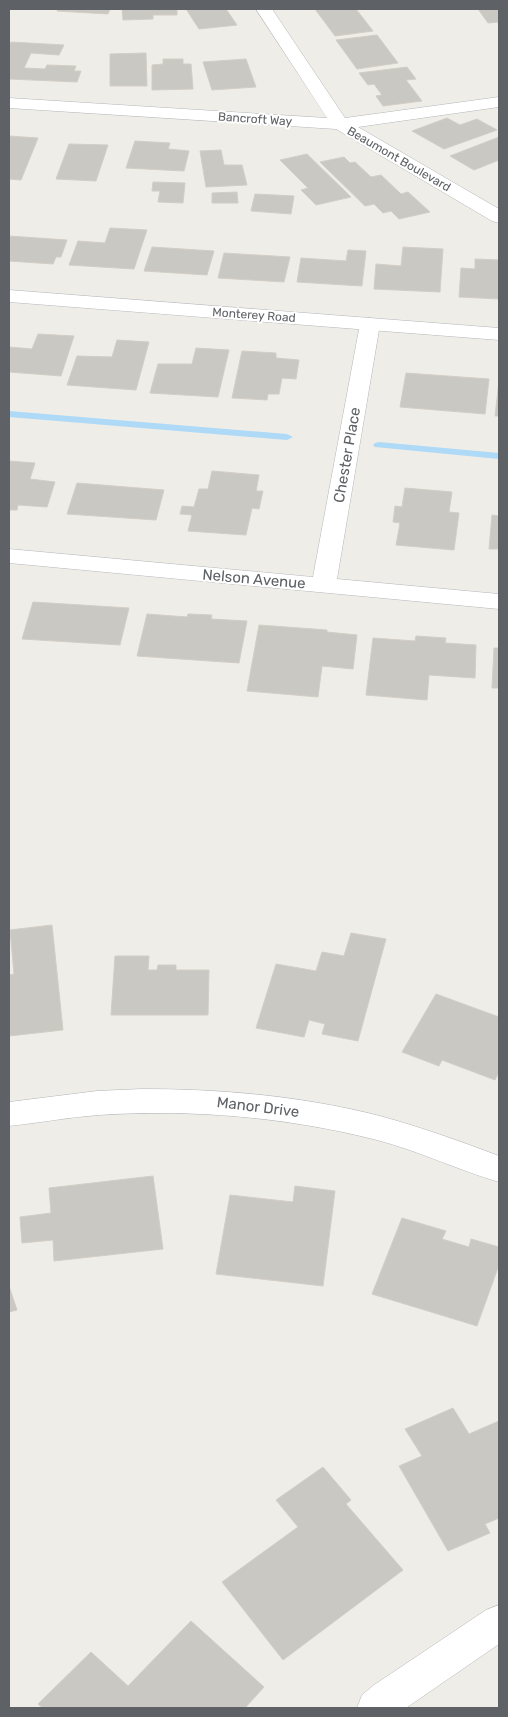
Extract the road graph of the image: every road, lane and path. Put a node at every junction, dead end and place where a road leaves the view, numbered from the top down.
1 (264, 9) edge
2 (499, 102) edge
3 (9, 103) edge
4 (340, 124) junction
5 (499, 218) edge
6 (9, 296) edge
7 (370, 324) junction
8 (499, 334) edge
9 (9, 556) edge
10 (324, 585) junction
11 (499, 602) edge
12 (9, 1114) edge
13 (499, 1169) edge
14 (499, 1623) edge
15 (376, 1708) edge

1 - 4 street, Beaumont Boulevard
2 - 4 street, Bancroft Way
3 - 4 street, Bancroft Way
4 - 5 street, Beaumont Boulevard
6 - 7 street, Monterey Road
7 - 8 street, Monterey Road
7 - 10 street, Chester Place
9 - 10 street, Nelson Avenue
10 - 11 street, Nelson Avenue
12 - 13 street, Manor Drive
14 - 15 street

